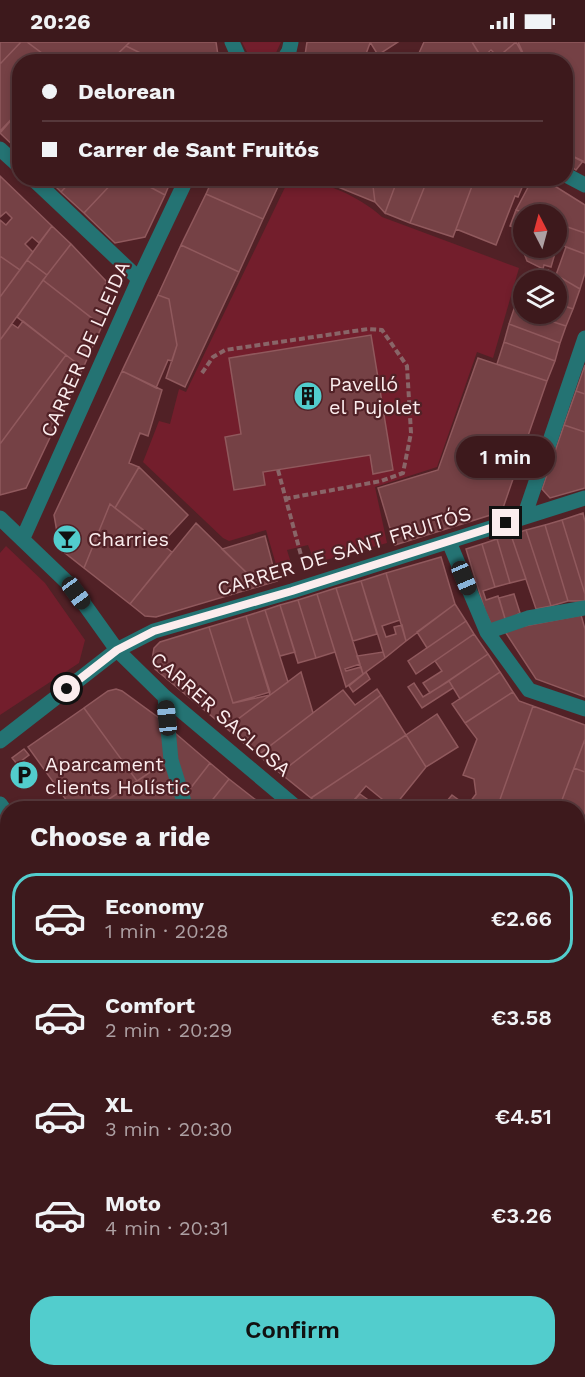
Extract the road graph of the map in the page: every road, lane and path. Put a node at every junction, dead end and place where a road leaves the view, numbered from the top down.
1 (0, 149) edge
2 (12, 160) edge
3 (40, 186) edge
4 (183, 186) edge
5 (139, 279) junction
6 (585, 338) edge
7 (202, 373) dead end
8 (278, 470) dead end
9 (585, 498) edge
10 (284, 499) junction
11 (524, 517) junction
12 (0, 518) edge
13 (23, 538) junction
14 (449, 542) junction
15 (310, 585) junction
16 (585, 608) edge
17 (487, 632) junction
18 (117, 650) junction
19 (165, 697) junction
20 (585, 710) edge
21 (0, 741) edge
22 (184, 801) edge
23 (289, 801) edge

1 - 2 street
3 - 5 street
4 - 5 street, CARRER DE LLEIDA
5 - 13 street, CARRER DE LLEIDA
6 - 11 street
7 - 10 path
8 - 10 path
9 - 11 street, CARRER DE SANT FRUITÓS
10 - 15 path
11 - 14 street, CARRER DE SANT FRUITÓS
12 - 13 street, CARRER SACLOSA
13 - 18 street, CARRER SACLOSA
14 - 15 street, CARRER DE SANT FRUITÓS
14 - 17 street
15 - 18 street, CARRER DE SANT FRUITÓS
16 - 17 street
17 - 20 street
18 - 19 street, CARRER SACLOSA
18 - 21 street, CARRER DE SANT FRUITÓS
19 - 22 street
19 - 23 street, CARRER SACLOSA

